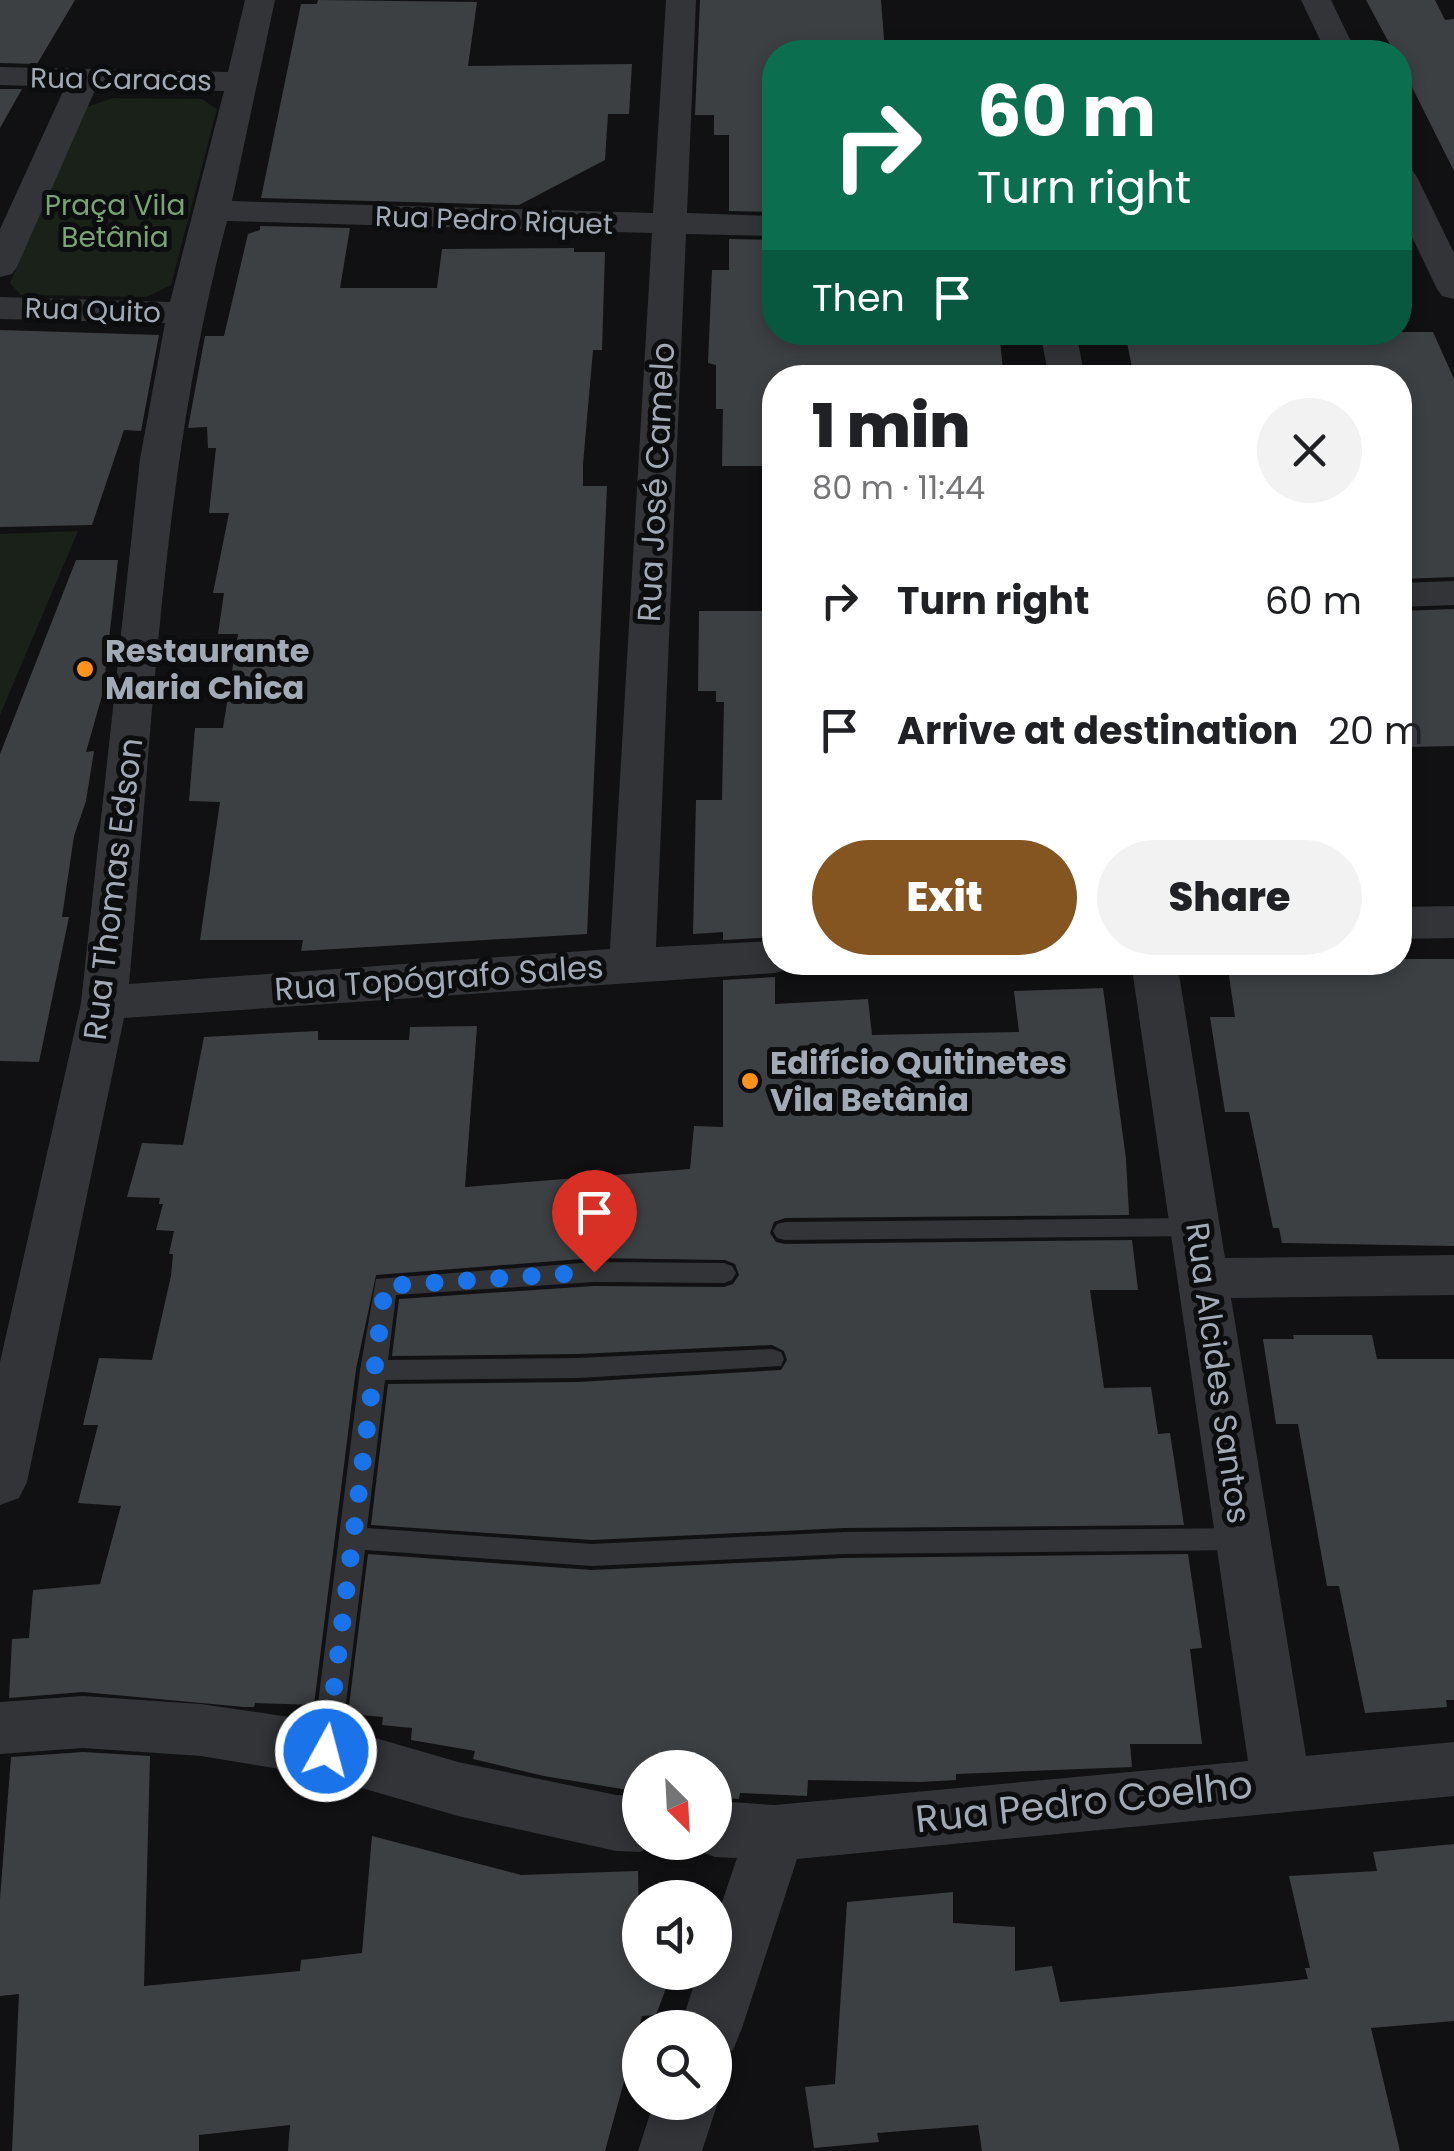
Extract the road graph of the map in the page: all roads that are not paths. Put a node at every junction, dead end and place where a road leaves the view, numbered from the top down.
1 (260, 0) edge
2 (682, 0) edge
3 (1316, 0) edge
4 (1335, 40) edge
5 (0, 76) edge
6 (84, 79) junction
7 (241, 82) junction
8 (1412, 201) edge
9 (214, 211) junction
10 (670, 226) junction
11 (762, 226) edge
12 (1426, 230) edge
13 (0, 267) edge
14 (1454, 290) edge
15 (0, 308) edge
16 (185, 313) junction
17 (1454, 594) edge
18 (1412, 595) edge
19 (1454, 922) edge
20 (1412, 923) edge
21 (762, 959) edge
22 (632, 964) junction
23 (1156, 975) edge
24 (104, 1003) junction
25 (1196, 1226) junction
26 (785, 1231) dead end
27 (724, 1273) dead end
28 (1454, 1276) edge
29 (1204, 1278) junction
30 (772, 1359) dead end
31 (372, 1370) junction
32 (0, 1482) edge
33 (352, 1538) junction
34 (1243, 1539) junction
35 (0, 1728) edge
36 (326, 1751) junction
37 (1454, 1768) edge
38 (1281, 1783) junction
39 (622, 1821) edge
40 (732, 1830) edge
41 (775, 1833) junction
42 (717, 2010) edge
43 (680, 2120) edge
44 (670, 2151) edge

1 - 7 street, Rua Thomas Edson
2 - 10 street, Rua José Camelo
3 - 4 street
5 - 6 street, Rua Caracas
6 - 7 street, Rua Caracas
6 - 13 street
7 - 9 street, Rua Thomas Edson
8 - 12 street
9 - 10 street, Rua Pedro Riquet
9 - 16 street, Rua Thomas Edson
10 - 11 street, Rua Pedro Riquet
10 - 22 street, Rua José Camelo
12 - 14 street
15 - 16 street, Rua Quito
16 - 24 street, Rua Thomas Edson
17 - 18 street
19 - 20 street
21 - 22 street, Rua Topógrafo Sales
22 - 24 street, Rua Topógrafo Sales
23 - 25 street, Rua Alcides Santos
24 - 32 street, Rua Thomas Edson
25 - 26 lane
25 - 29 street, Rua Alcides Santos
27 - 31 lane
28 - 29 street
29 - 34 street, Rua Alcides Santos
30 - 31 lane
31 - 33 lane
33 - 34 lane
33 - 36 lane
34 - 38 street, Rua Alcides Santos
35 - 36 street
36 - 39 street
37 - 38 street, Rua Pedro Coelho
38 - 41 street, Rua Pedro Coelho
40 - 41 street, Rua Pedro Coelho
41 - 42 street
43 - 44 street

